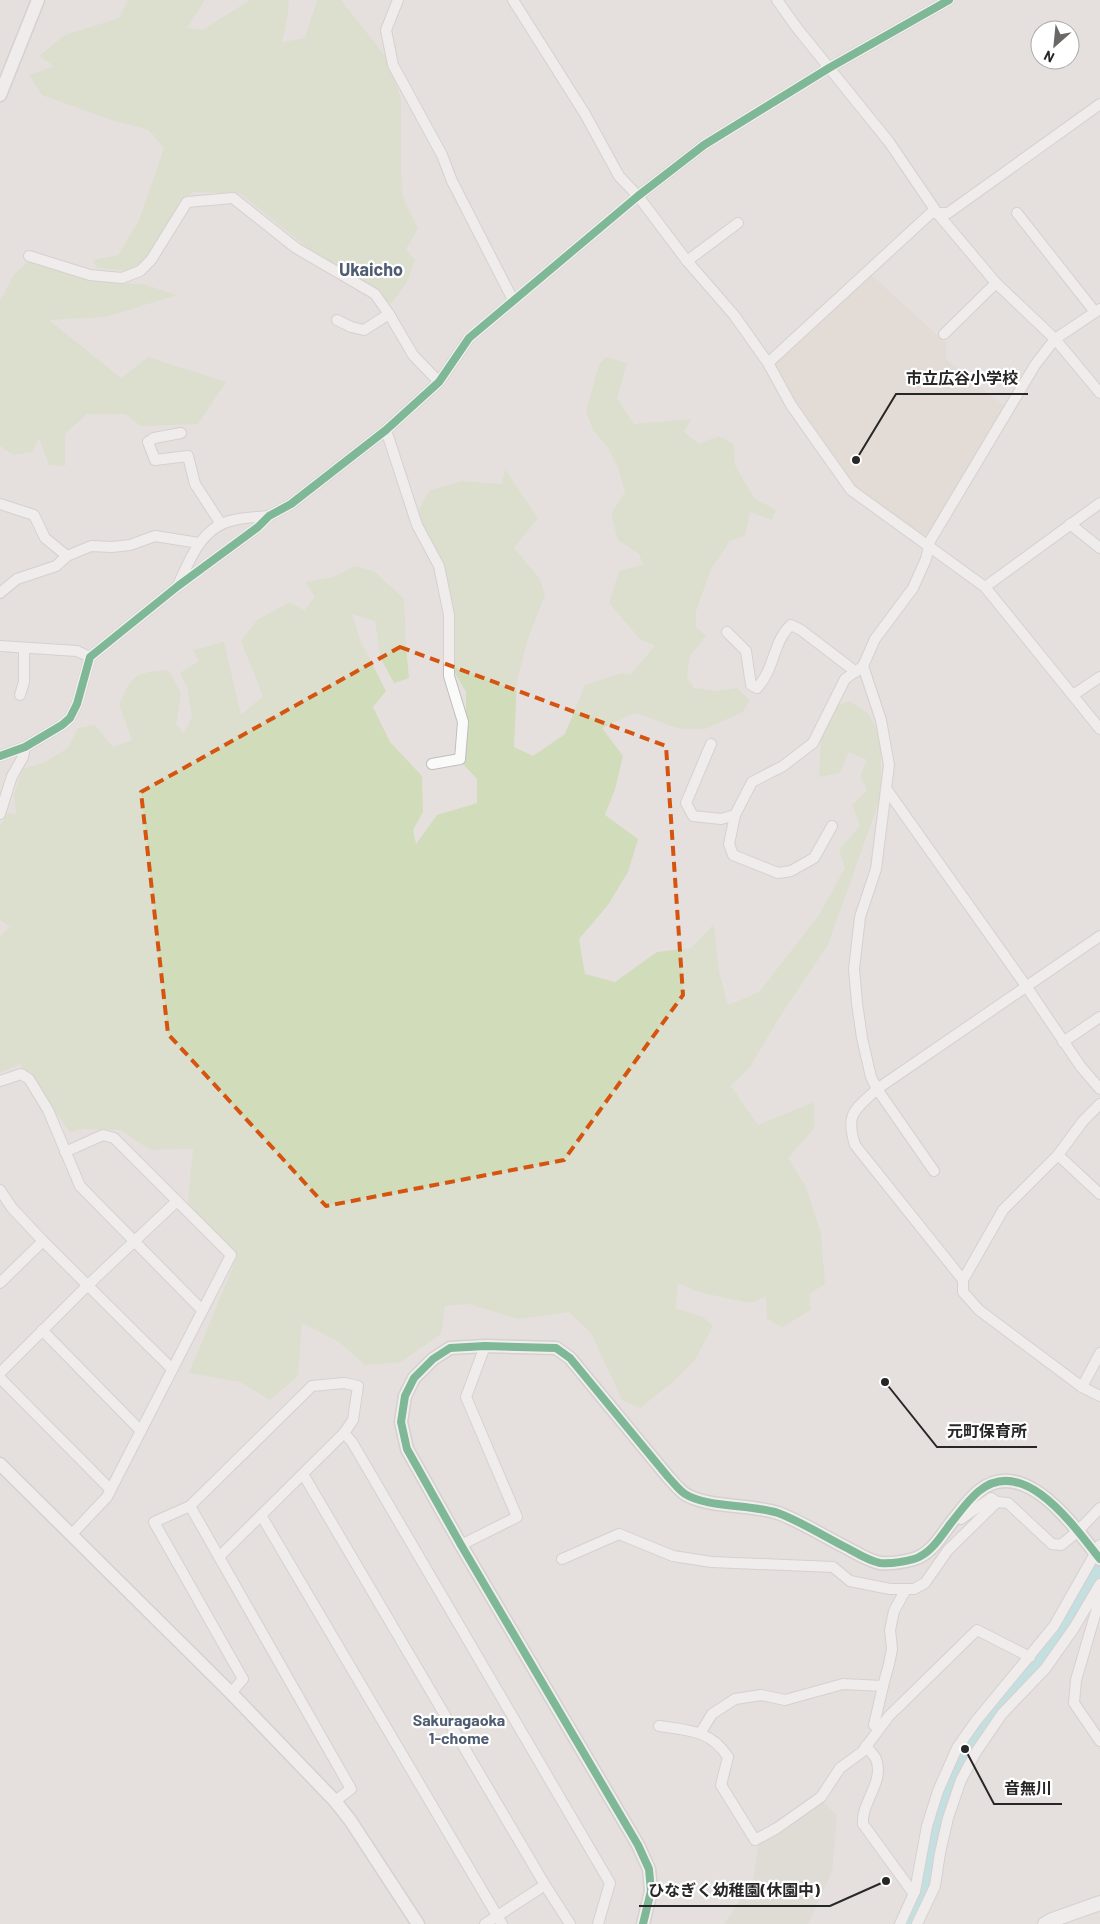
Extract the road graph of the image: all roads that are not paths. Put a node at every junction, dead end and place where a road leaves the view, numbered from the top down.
1 (38, 0) edge
2 (398, 0) edge
3 (513, 0) edge
4 (777, 0) edge
5 (949, 0) edge
6 (829, 68) junction
7 (0, 95) edge
8 (1100, 104) edge
9 (638, 196) junction
10 (938, 214) junction
11 (1017, 214) dead end
12 (738, 223) dead end
13 (28, 256) dead end
14 (687, 261) junction
15 (996, 284) junction
16 (513, 300) junction
17 (1098, 310) edge
18 (389, 314) junction
19 (337, 320) dead end
20 (944, 334) dead end
21 (1055, 339) junction
22 (768, 363) junction
23 (439, 382) junction
24 (1100, 393) edge
25 (386, 430) junction
26 (181, 434) dead end
27 (1100, 503) edge
28 (0, 504) edge
29 (268, 516) junction
30 (221, 524) junction
31 (1070, 524) junction
32 (199, 543) junction
33 (928, 546) junction
34 (1100, 548) edge
35 (67, 556) junction
36 (178, 586) junction
37 (984, 587) junction
38 (2, 589) edge
39 (727, 632) dead end
40 (0, 646) edge
41 (24, 648) junction
42 (90, 657) junction
43 (859, 669) junction
44 (1100, 677) edge
45 (20, 695) dead end
46 (1073, 695) junction
47 (1100, 729) edge
48 (711, 744) dead end
49 (25, 747) junction
50 (0, 756) edge
51 (432, 764) dead end
52 (887, 790) junction
53 (0, 814) edge
54 (735, 815) junction
55 (832, 826) dead end
56 (1100, 936) edge
57 (1026, 986) junction
58 (1100, 1017) edge
59 (1063, 1042) junction
60 (0, 1081) edge
61 (877, 1089) junction
62 (1100, 1089) edge
63 (1100, 1104) edge
64 (65, 1152) junction
65 (1058, 1155) junction
66 (934, 1171) dead end
67 (0, 1190) edge
68 (1100, 1194) edge
69 (177, 1201) junction
70 (43, 1241) junction
71 (134, 1241) junction
72 (963, 1280) junction
73 (0, 1283) edge
74 (88, 1285) junction
75 (202, 1310) junction
76 (42, 1330) junction
77 (485, 1346) junction
78 (1100, 1353) edge
79 (172, 1369) junction
80 (0, 1373) edge
81 (0, 1378) edge
82 (1082, 1386) junction
83 (1100, 1396) edge
84 (141, 1431) junction
85 (344, 1433) junction
86 (0, 1464) edge
87 (303, 1474) junction
88 (110, 1489) junction
89 (996, 1502) junction
90 (190, 1506) junction
91 (1100, 1508) edge
92 (261, 1515) junction
93 (956, 1516) junction
94 (1077, 1532) junction
95 (71, 1535) junction
96 (461, 1545) junction
97 (1098, 1552) edge
98 (219, 1557) junction
99 (562, 1559) dead end
100 (1100, 1584) edge
101 (906, 1589) junction
102 (1100, 1598) edge
103 (1030, 1657) junction
104 (883, 1686) junction
105 (231, 1694) junction
106 (659, 1726) dead end
107 (879, 1730) junction
108 (701, 1732) junction
109 (1100, 1741) edge
110 (866, 1746) junction
111 (335, 1801) junction
112 (545, 1885) junction
113 (915, 1891) junction
114 (1099, 1905) edge
115 (499, 1920) edge
116 (418, 1924) edge
117 (484, 1924) edge
118 (570, 1924) edge
119 (598, 1924) edge
120 (643, 1924) edge
121 (900, 1924) edge
122 (917, 1924) edge
123 (1045, 1924) edge

1 - 7 street
2 - 16 street
3 - 9 street
4 - 6 street
5 - 6 street
6 - 9 street
6 - 10 street
8 - 10 street
9 - 14 street
9 - 16 street
10 - 15 street
10 - 22 street
11 - 17 street
12 - 14 street
13 - 18 street
14 - 22 street
15 - 20 street
15 - 21 street
16 - 23 street
17 - 21 street
18 - 19 street
18 - 23 street
21 - 24 street
21 - 33 street
22 - 33 street
23 - 25 street
25 - 29 street
25 - 51 street
26 - 30 street
27 - 31 street
28 - 35 street
29 - 30 street
29 - 36 street
30 - 32 street
31 - 34 street
31 - 37 street
32 - 35 street
32 - 36 street
33 - 37 street
33 - 43 street
35 - 38 street
36 - 42 street
37 - 46 street
39 - 43 street
40 - 41 street
41 - 42 street
41 - 45 street
42 - 49 street
43 - 52 street
43 - 54 street
44 - 46 street
46 - 47 street
48 - 54 street
49 - 50 street
49 - 53 street
52 - 57 street
52 - 61 street
54 - 55 street
56 - 57 street
57 - 59 street
57 - 61 street
58 - 59 street
59 - 62 street
60 - 64 street
61 - 66 street
61 - 72 street
63 - 65 street
64 - 69 street
64 - 71 street
65 - 68 street
65 - 72 street
67 - 70 street
69 - 71 street
69 - 75 street
70 - 73 street
70 - 74 street
71 - 74 street
71 - 75 street
72 - 82 street
74 - 76 street
74 - 79 street
75 - 79 street
76 - 80 street
76 - 84 street
77 - 93 street
77 - 96 street
77 - 96 street
78 - 82 street
79 - 84 street
81 - 88 street
82 - 83 street
84 - 88 street
85 - 87 street
85 - 90 street
85 - 119 street
86 - 95 street
87 - 92 street
87 - 112 street
88 - 95 street
89 - 93 street
89 - 94 street
89 - 101 street
90 - 98 street
90 - 105 street
91 - 94 street
92 - 98 street
92 - 115 street
93 - 94 street
94 - 97 street
95 - 105 street
96 - 120 street
97 - 103 street
98 - 111 street
99 - 101 street
100 - 122 street
101 - 104 street
102 - 109 street
103 - 107 street
103 - 113 street
104 - 107 street
104 - 108 street
105 - 111 street
106 - 108 street
107 - 110 street
108 - 110 street
110 - 113 street
111 - 116 street
112 - 115 street
112 - 118 street
113 - 121 street
114 - 123 main road
115 - 117 street

